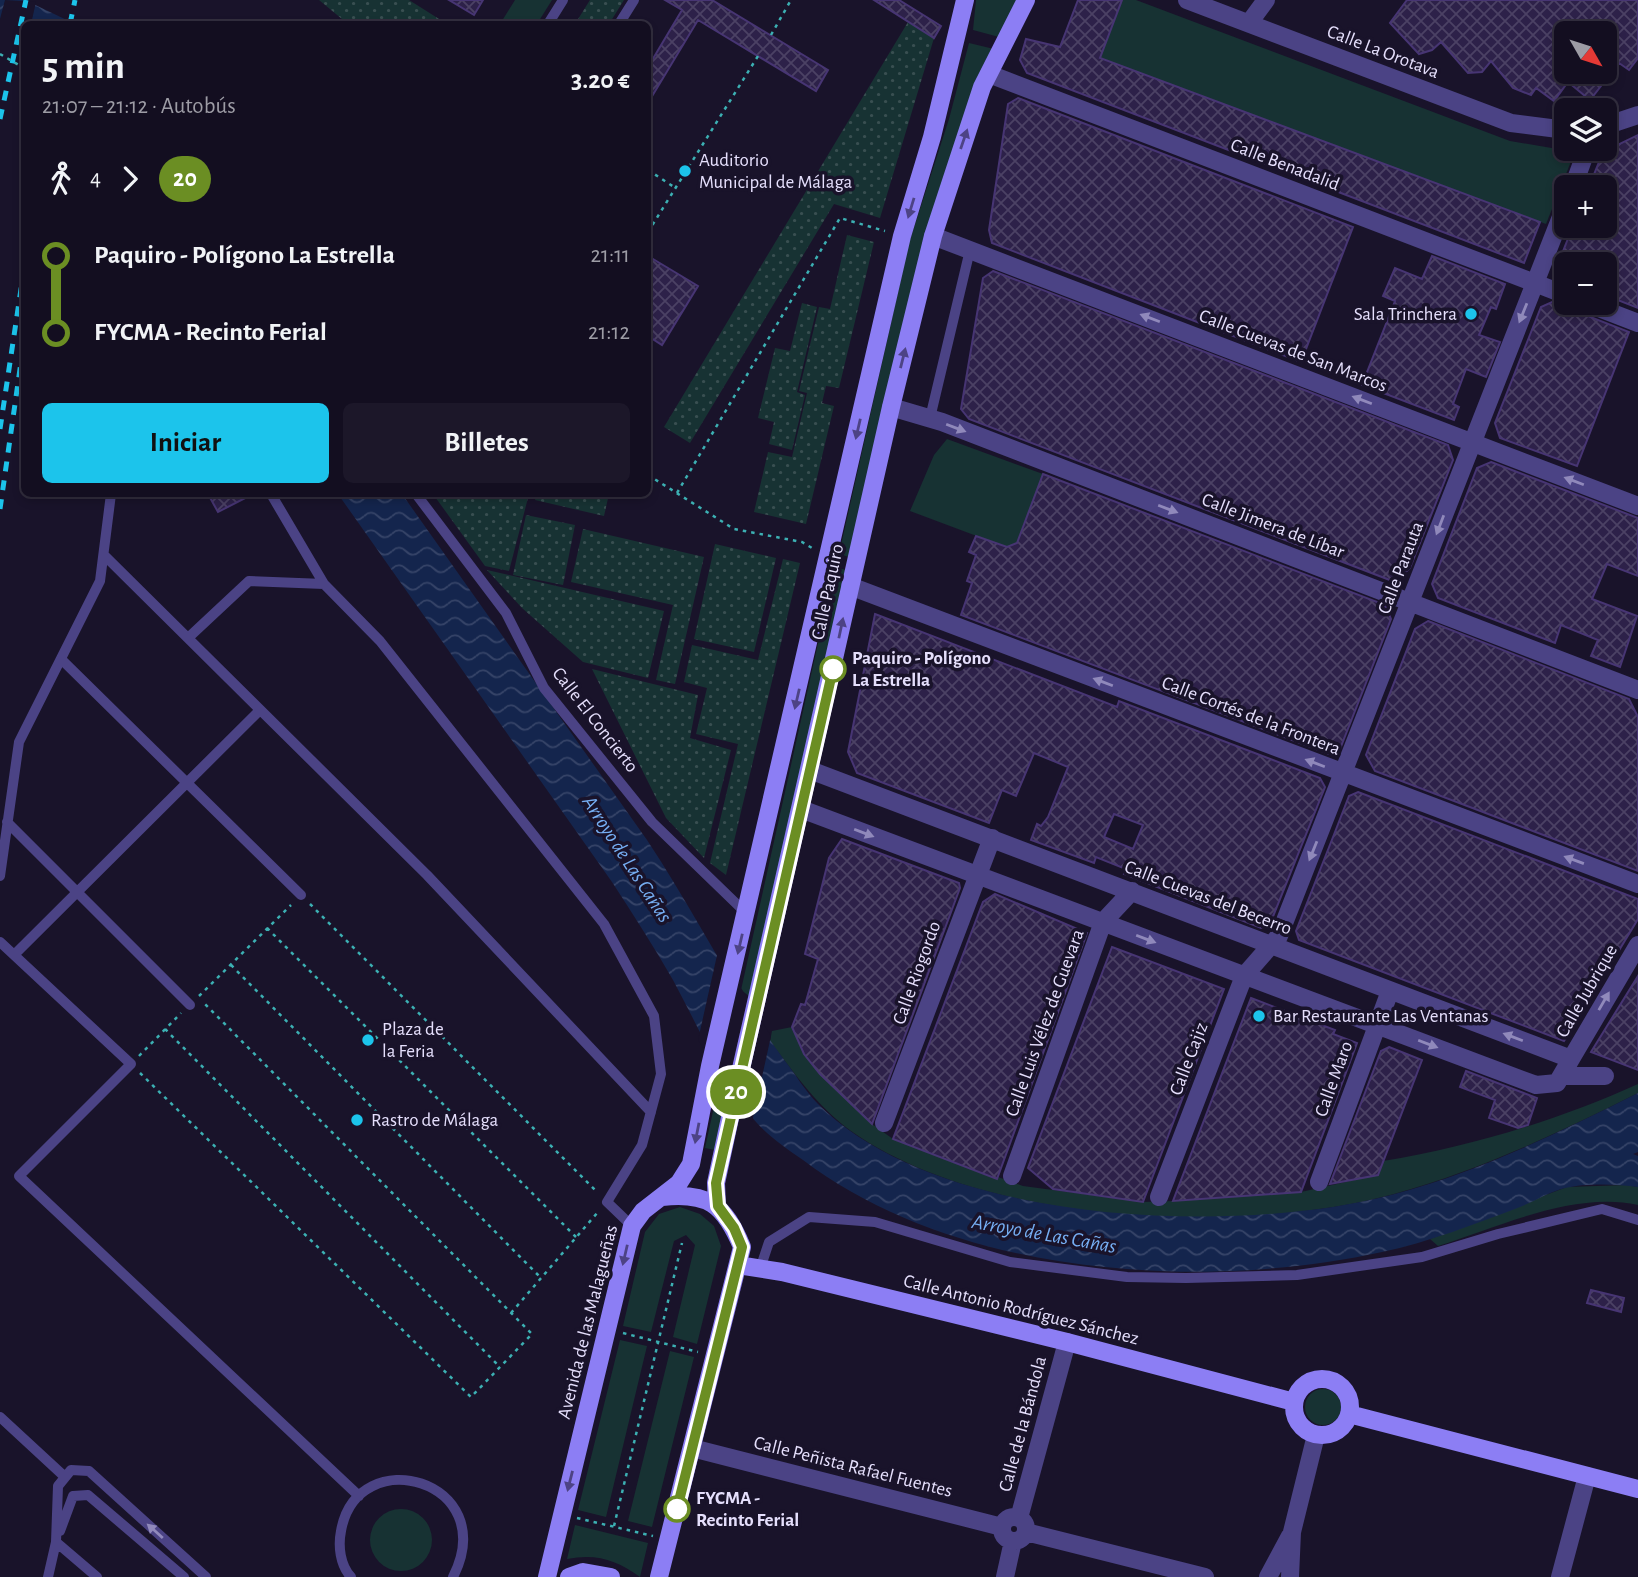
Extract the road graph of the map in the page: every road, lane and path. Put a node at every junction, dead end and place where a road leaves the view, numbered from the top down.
1 (563, 0) edge
2 (634, 0) edge
3 (791, 0) edge
4 (965, 0) edge
5 (1026, 0) edge
6 (1187, 0) edge
7 (1266, 0) edge
8 (550, 21) edge
9 (621, 21) edge
10 (1249, 23) junction
11 (771, 35) dead end
12 (0, 54) edge
13 (758, 56) dead end
14 (21, 66) edge
15 (989, 74) junction
16 (1638, 115) edge
17 (1617, 122) edge
18 (1554, 129) edge
19 (651, 172) edge
20 (675, 188) junction
21 (651, 227) edge
22 (1554, 235) edge
23 (902, 236) junction
24 (933, 236) junction
25 (970, 250) junction
26 (1535, 283) junction
27 (1554, 290) edge
28 (1617, 315) edge
29 (1638, 323) edge
30 (891, 407) junction
31 (930, 418) junction
32 (1472, 442) junction
33 (651, 477) edge
34 (677, 494) junction
35 (111, 497) edge
36 (273, 497) edge
37 (418, 497) edge
38 (1638, 506) edge
39 (104, 555) junction
40 (829, 559) junction
41 (324, 584) junction
42 (850, 586) junction
43 (1411, 602) junction
44 (188, 638) junction
45 (61, 659) junction
46 (1638, 690) edge
47 (260, 710) junction
48 (810, 770) junction
49 (1344, 774) junction
50 (186, 783) junction
51 (800, 809) junction
52 (8, 822) junction
53 (992, 838) junction
54 (976, 875) junction
55 (0, 876) edge
56 (1638, 884) edge
57 (1132, 891) junction
58 (77, 892) junction
59 (301, 895) junction
60 (747, 914) junction
61 (1103, 922) junction
62 (267, 928) junction
63 (0, 942) edge
64 (1271, 945) junction
65 (1638, 945) edge
66 (15, 955) junction
67 (231, 965) junction
68 (1244, 976) junction
69 (1390, 991) junction
70 (190, 1005) joint
71 (1377, 1025) junction
72 (165, 1029) junction
73 (1572, 1059) junction
74 (131, 1064) junction
75 (1562, 1076) junction
76 (1605, 1076) dead end
77 (651, 1112) junction
78 (884, 1124) dead end
79 (1012, 1176) dead end
80 (1318, 1182) dead end
81 (658, 1197) junction
82 (1159, 1197) dead end
83 (607, 1202) junction
84 (718, 1206) junction
85 (1638, 1220) edge
86 (632, 1226) junction
87 (576, 1237) junction
88 (682, 1243) dead end
89 (737, 1265) junction
90 (760, 1269) junction
91 (541, 1278) junction
92 (511, 1313) junction
93 (608, 1329) junction
94 (659, 1342) junction
95 (1067, 1342) junction
96 (715, 1357) junction
97 (500, 1367) junction
98 (1294, 1402) junction
99 (1349, 1414) junction
100 (0, 1417) edge
101 (1316, 1435) junction
102 (692, 1448) junction
103 (1587, 1476) junction
104 (65, 1477) junction
105 (1638, 1489) edge
106 (359, 1496) junction
107 (561, 1515) junction
108 (614, 1527) junction
109 (1015, 1530) junction
110 (1292, 1532) junction
111 (653, 1536) dead end
112 (56, 1542) junction
113 (48, 1577) edge
114 (97, 1577) edge
115 (184, 1577) edge
116 (206, 1577) edge
117 (351, 1577) edge
118 (453, 1577) edge
119 (547, 1577) edge
120 (569, 1577) edge
121 (611, 1577) edge
122 (659, 1577) edge
123 (1004, 1577) edge
124 (1205, 1577) edge
125 (1268, 1577) edge
126 (1290, 1577) edge
127 (1560, 1577) edge

1 - 8 lane
2 - 9 lane
3 - 11 path
4 -> 23 main road, Calle Paquiro
5 - 15 main road, Calle Paquiro
6 - 10 street, Calle La Orotava
7 - 10 street
10 - 18 street, Calle La Orotava
12 - 14 path
13 - 20 path
24 -> 15 main road, Calle Paquiro
15 - 26 street, Calle Benadalid
16 - 17 street
19 - 20 path
20 - 21 path
22 - 26 street, Calle Parauta
23 - 34 path
23 -> 40 main road, Calle Paquiro
24 - 25 street, Calle Cuevas de San Marcos
30 -> 24 main road, Calle Paquiro
25 - 31 lane
32 -> 25 street, Calle Cuevas de San Marcos
26 - 27 street, Calle Benadalid
26 -> 32 street, Calle Parauta
28 - 29 street
30 - 31 street, Calle Jimera de Líbar
30 - 42 main road, Calle Paquiro
31 -> 43 street, Calle Jimera de Líbar
38 -> 32 street, Calle Cuevas de San Marcos
32 -> 43 street, Calle Parauta
33 - 34 path
34 - 40 path
35 - 39 lane
36 - 41 lane
37 - 60 lane, Calle El Concierto
39 - 44 lane
39 - 45 lane
40 -> 60 main road, Calle Paquiro
41 - 44 lane
41 - 77 lane
48 -> 42 main road, Calle Paquiro
49 -> 42 street, Calle Cortés de la Frontera
43 - 46 street, Calle Jimera de Líbar
43 - 49 street, Calle Parauta
44 - 47 lane
45 - 50 lane
45 - 52 lane
47 - 50 lane
47 - 77 lane
48 - 51 main road, Calle Paquiro
48 - 53 street, Calle Cuevas del Becerro
56 -> 49 street, Calle Cortés de la Frontera
49 -> 64 street, Calle Parauta
50 - 58 lane
50 - 59 lane
51 -> 54 street
51 - 84 main road, Calle Paquiro
52 - 55 lane
52 - 58 lane
53 - 54 street, Calle Riogordo
53 - 57 street, Calle Cuevas del Becerro
54 - 61 street
54 - 78 street, Calle Riogordo
57 - 61 street, Calle Luis Vélez de Guevara
57 - 64 street, Calle Cuevas del Becerro
58 - 66 lane
58 - 70 lane
59 - 62 path
59 - 83 path
60 -> 81 main road, Calle Paquiro
61 -> 68 street
61 - 79 street, Calle Luis Vélez de Guevara
62 - 67 path
62 - 87 path
63 - 66 lane
64 - 68 street, Calle Cajiz
64 - 69 street, Calle Cuevas del Becerro
73 -> 65 street, Calle Jubrique
66 - 74 lane
67 - 91 path
67 - 92 path
68 - 71 street
68 - 82 street, Calle Cajiz
69 - 71 street, Calle Maro
73 -> 69 street, Calle Cuevas del Becerro
70 - 72 path
71 -> 75 street
71 - 80 street, Calle Maro
72 - 74 path
72 - 97 path
73 - 75 street
74 - 97 path
74 - 106 lane
75 - 76 street
77 - 83 lane
81 - 84 main road
81 - 86 main road, Avenida de las Malagueñas
83 - 86 lane
83 - 87 path
84 - 89 main road
85 - 90 lane
86 -> 93 main road, Avenida de las Malagueñas
87 - 91 path
88 - 94 path
89 - 90 main road, Calle Antonio Rodríguez Sánchez
89 - 96 main road
90 - 95 main road, Calle Antonio Rodríguez Sánchez
91 - 92 path
92 - 97 path
93 - 94 path
93 -> 107 main road, Avenida de las Malagueñas
94 - 96 path
94 - 108 path
95 - 98 main road, Calle Antonio Rodríguez Sánchez
95 - 109 street, Calle de la Bándola
96 - 102 main road
98 - 99 main road
98 - 101 main road
99 - 101 main road
99 - 103 main road
100 - 104 lane
101 - 110 street
102 - 109 street, Calle Peñista Rafael Fuentes
102 - 122 main road
103 - 105 main road
103 - 127 street
104 - 112 lane
116 -> 104 lane
106 - 117 lane
106 - 118 lane
107 - 108 path
107 - 119 main road, Avenida de las Malagueñas
108 - 111 path
109 - 123 street, Calle de la Bándola
109 - 124 street, Calle Peñista Rafael Fuentes
110 - 125 street
110 - 126 street
112 - 113 lane
112 - 114 lane
112 - 115 lane
120 - 121 main road

